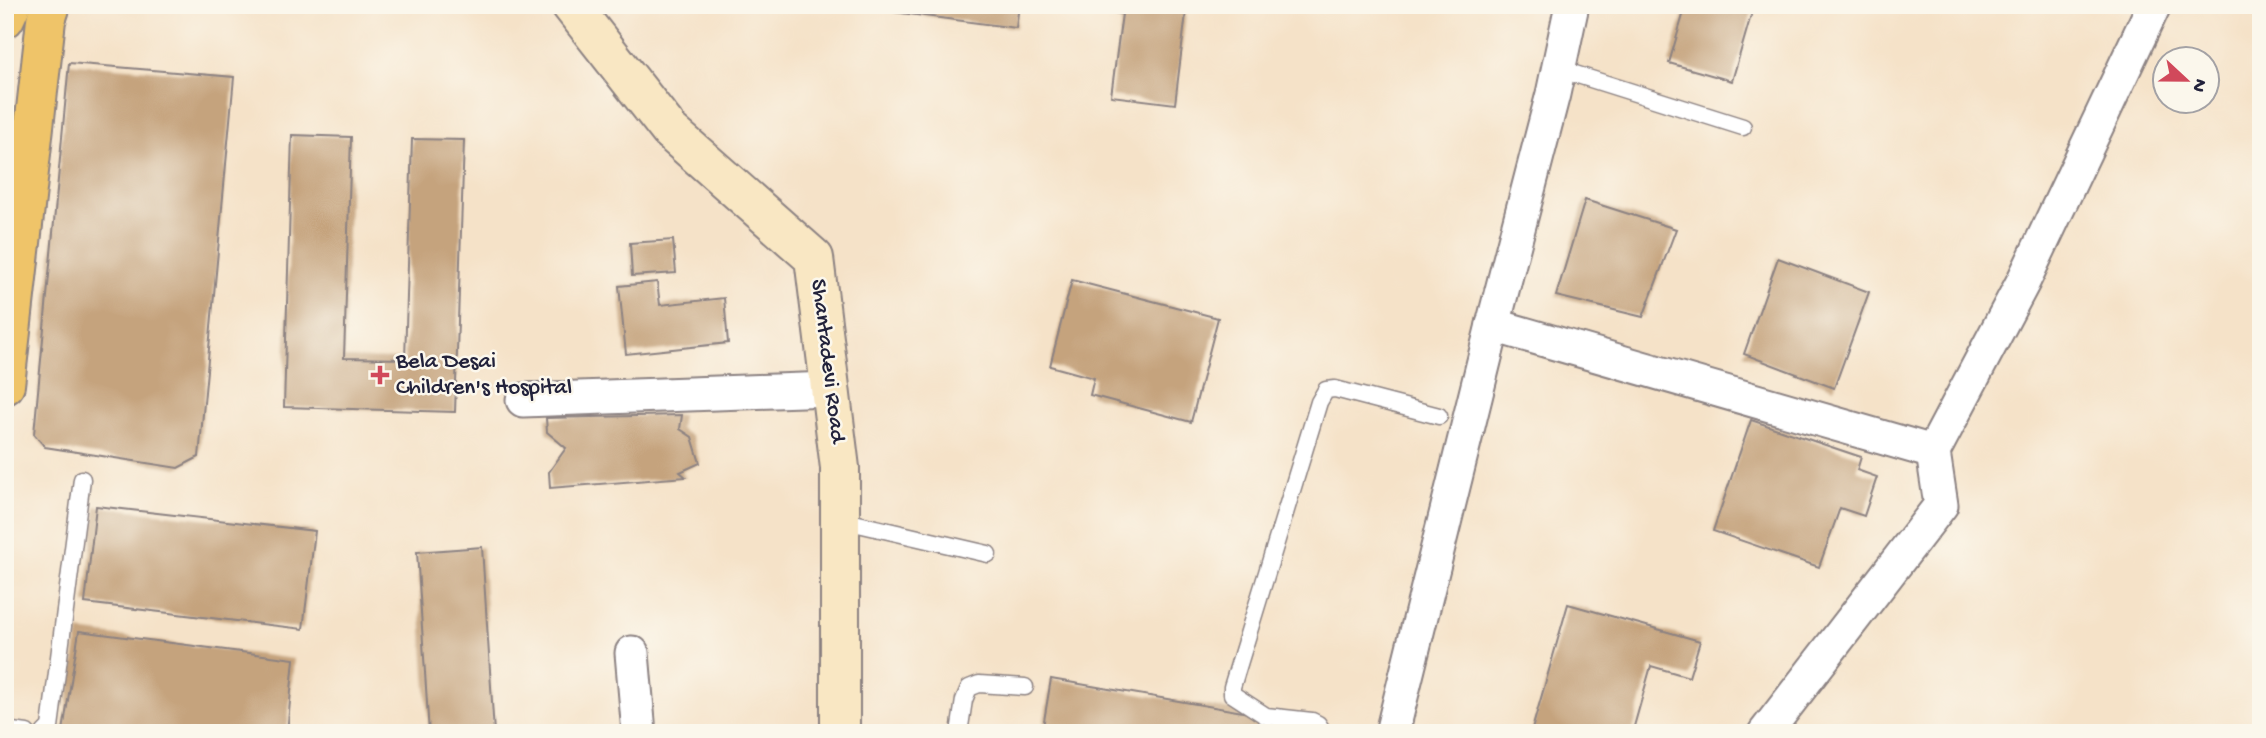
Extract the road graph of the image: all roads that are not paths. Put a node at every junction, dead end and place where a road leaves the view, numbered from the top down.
1 (11, 5) edge
2 (571, 5) edge
3 (1572, 5) edge
4 (2154, 5) edge
5 (48, 13) edge
6 (5, 18) edge
7 (1559, 69) junction
8 (1743, 127) dead end
9 (1493, 326) junction
10 (5, 385) edge
11 (830, 389) junction
12 (523, 400) dead end
13 (1439, 416) dead end
14 (1933, 452) junction
15 (82, 480) dead end
16 (840, 520) junction
17 (988, 554) dead end
18 (632, 653) dead end
19 (1025, 687) dead end
20 (5, 730) edge
21 (27, 733) edge
22 (44, 733) edge
23 (639, 733) edge
24 (840, 733) edge
25 (959, 733) edge
26 (1324, 733) edge
27 (1392, 733) edge
28 (1765, 733) edge

1 - 6 highway
2 - 11 street, Shantadevi Road
3 - 7 street
4 - 14 street
5 - 10 highway
7 - 8 lane
7 - 9 street
9 - 14 street
9 - 27 street
11 - 12 street
11 - 16 street, Shantadevi Road
13 - 26 lane
14 - 28 street
15 - 22 lane
16 - 17 lane
16 - 24 street, Shantadevi Road
18 - 23 street
19 - 25 lane
20 - 21 lane

